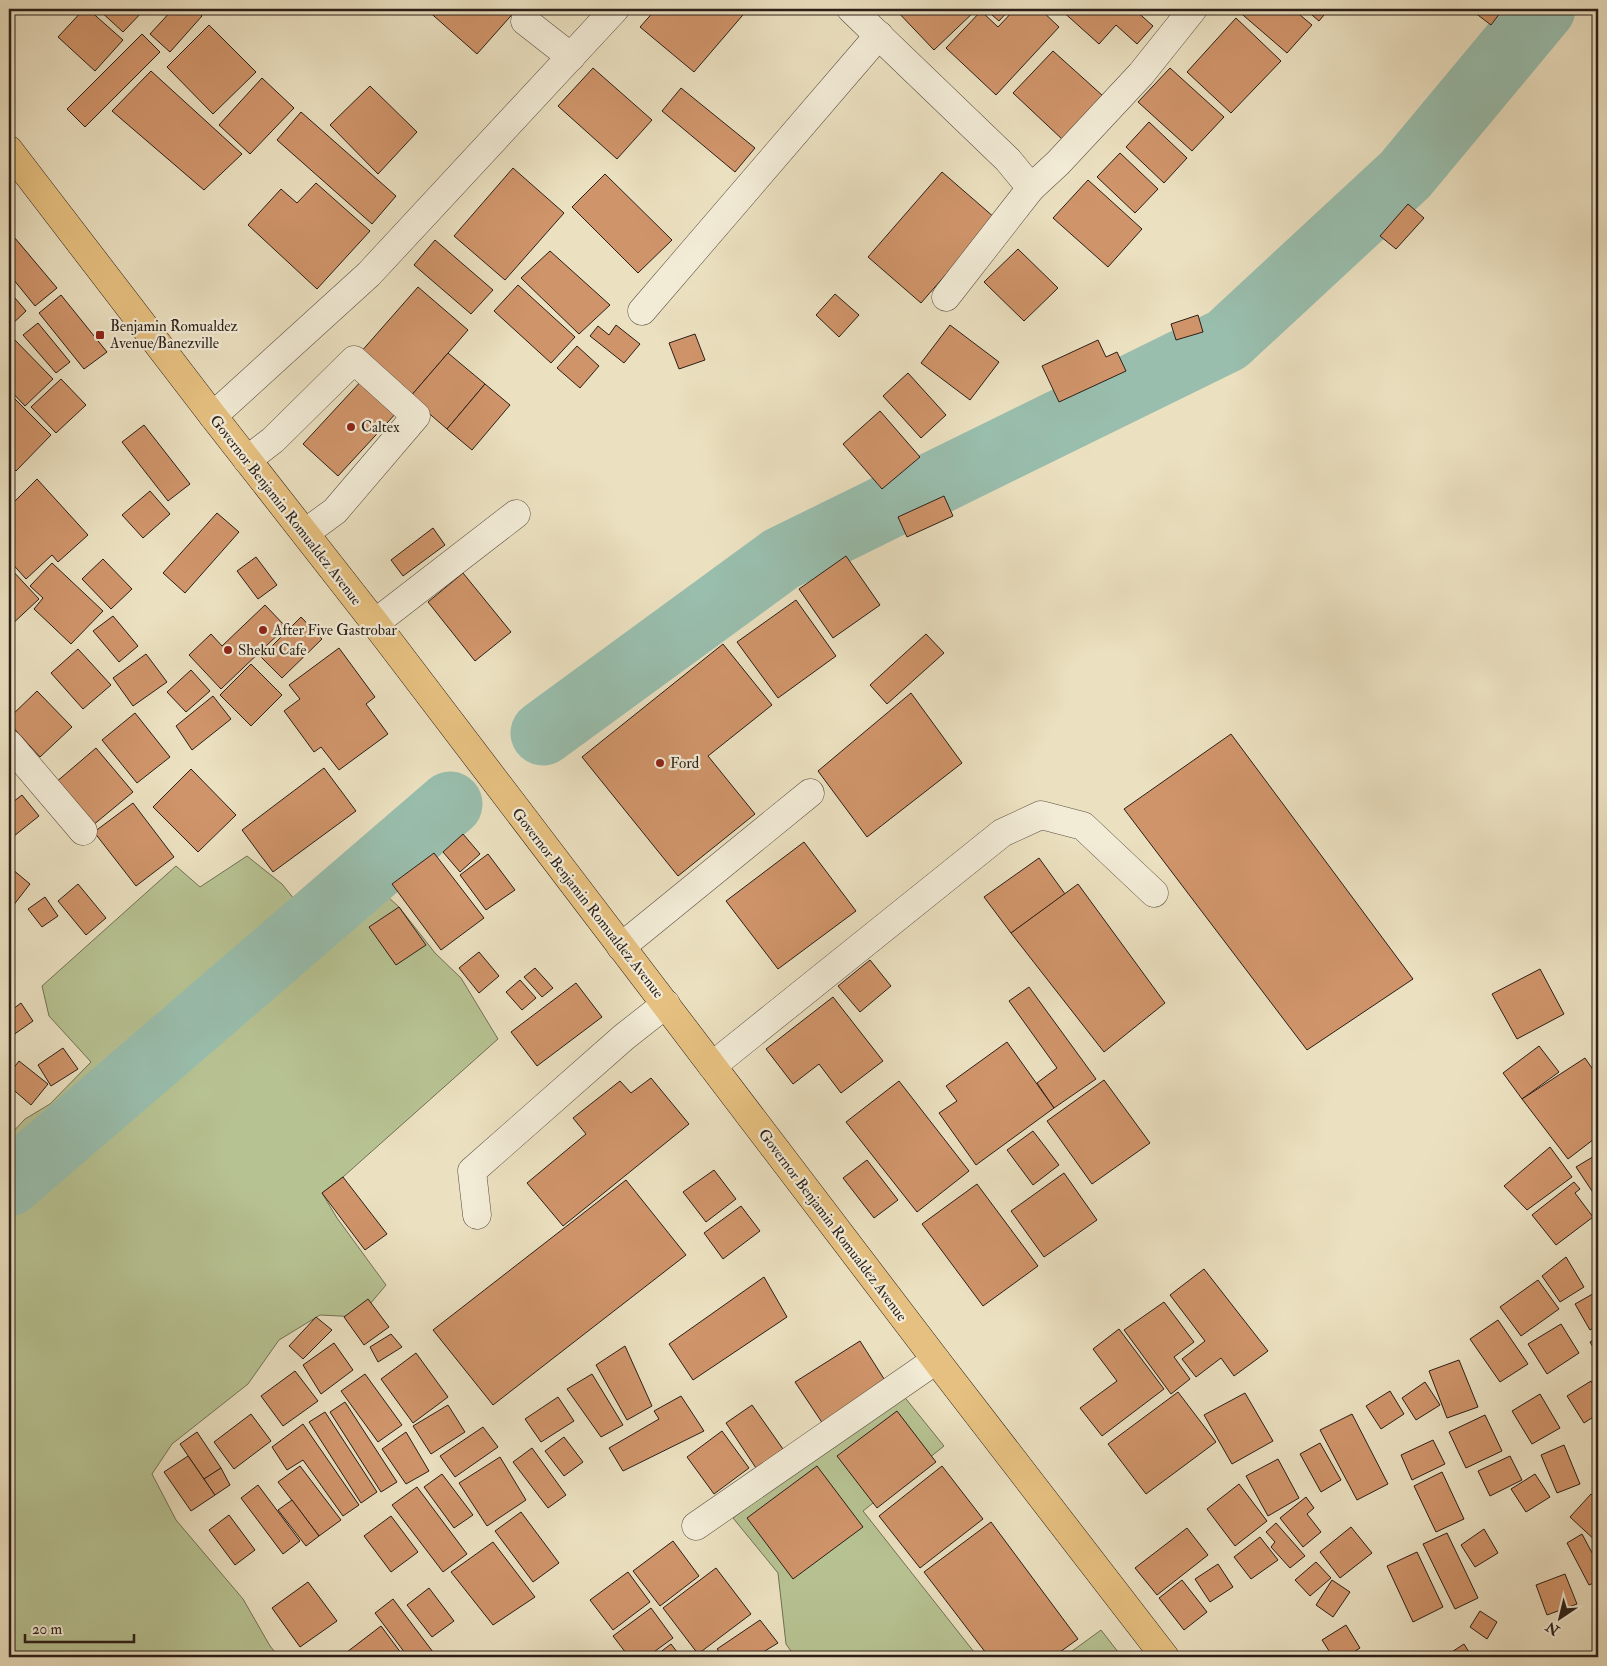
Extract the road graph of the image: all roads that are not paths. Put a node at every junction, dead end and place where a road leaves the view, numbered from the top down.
1 (615, 9) edge
2 (851, 9) edge
3 (1193, 9) edge
4 (526, 21) dead end
5 (879, 35) junction
6 (571, 57) junction
7 (12, 160) edge
8 (1031, 188) junction
9 (946, 297) dead end
10 (642, 311) dead end
11 (213, 416) junction
12 (247, 460) junction
13 (516, 514) dead end
14 (305, 533) junction
15 (375, 624) junction
16 (9, 744) edge
17 (810, 792) dead end
18 (83, 831) dead end
19 (1154, 893) dead end
20 (621, 947) junction
21 (666, 1004) junction
22 (712, 1066) junction
23 (476, 1215) dead end
24 (936, 1360) junction
25 (696, 1526) dead end
26 (1165, 1657) edge

1 - 6 street
2 - 5 street
3 - 8 street
4 - 6 street
5 - 8 street
5 - 10 street
6 - 11 street
7 - 11 main road, Governor Benjamin Romualdez Avenue
8 - 9 street
11 - 12 main road, Governor Benjamin Romualdez Avenue
12 - 14 main road, Governor Benjamin Romualdez Avenue
12 - 14 street
13 - 15 street
14 - 15 main road, Governor Benjamin Romualdez Avenue
15 - 20 main road, Governor Benjamin Romualdez Avenue
16 - 18 street
17 - 20 street
19 - 22 street
20 - 21 main road, Governor Benjamin Romualdez Avenue
21 - 22 main road, Governor Benjamin Romualdez Avenue
21 - 23 street
22 - 24 main road, Governor Benjamin Romualdez Avenue
24 - 25 street
24 - 26 main road, Governor Benjamin Romualdez Avenue

